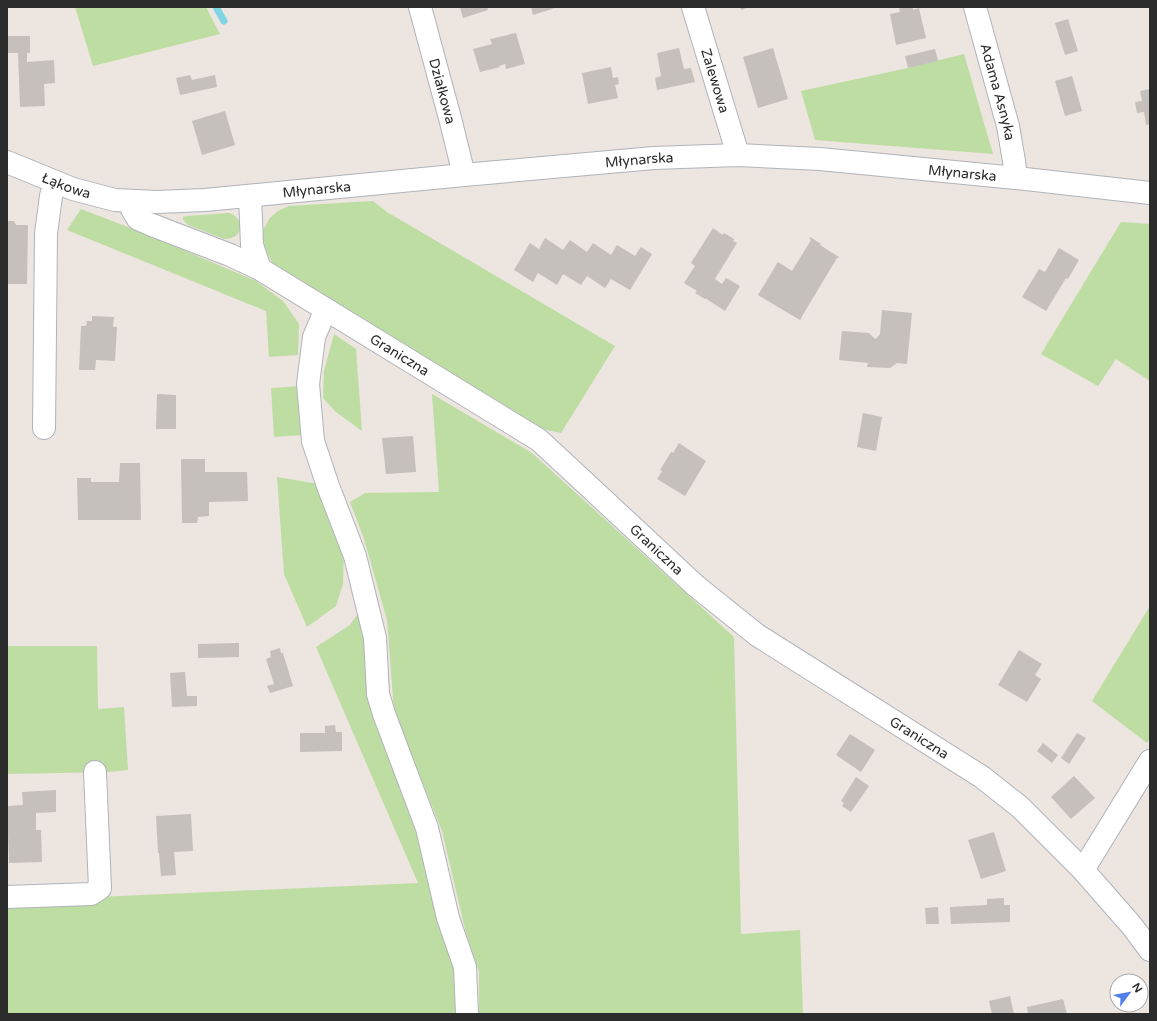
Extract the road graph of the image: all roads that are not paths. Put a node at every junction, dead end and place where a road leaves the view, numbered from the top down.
1 (420, 7) edge
2 (693, 7) edge
3 (975, 7) edge
4 (738, 155) junction
5 (7, 162) edge
6 (464, 174) junction
7 (1016, 178) junction
8 (55, 182) junction
9 (1150, 193) edge
10 (250, 196) junction
11 (129, 201) junction
12 (260, 269) junction
13 (326, 309) junction
14 (44, 428) dead end
15 (1150, 761) edge
16 (95, 772) dead end
17 (1083, 870) junction
18 (7, 897) edge
19 (1150, 950) edge
20 (467, 1014) edge

1 - 6 street, Działkowa
2 - 4 street, Zalewowa
3 - 7 street, Adama Asnyka
4 - 6 street, Młynarska
4 - 7 street, Młynarska
5 - 8 street, Łąkowa
6 - 10 street, Młynarska
7 - 9 street, Młynarska
8 - 11 street, Łąkowa
8 - 14 street
10 - 11 street, Młynarska
10 - 12 street
11 - 12 street, Graniczna
12 - 13 street, Graniczna
13 - 17 street, Graniczna
13 - 20 street
15 - 17 street
16 - 18 street
17 - 19 street, Graniczna

